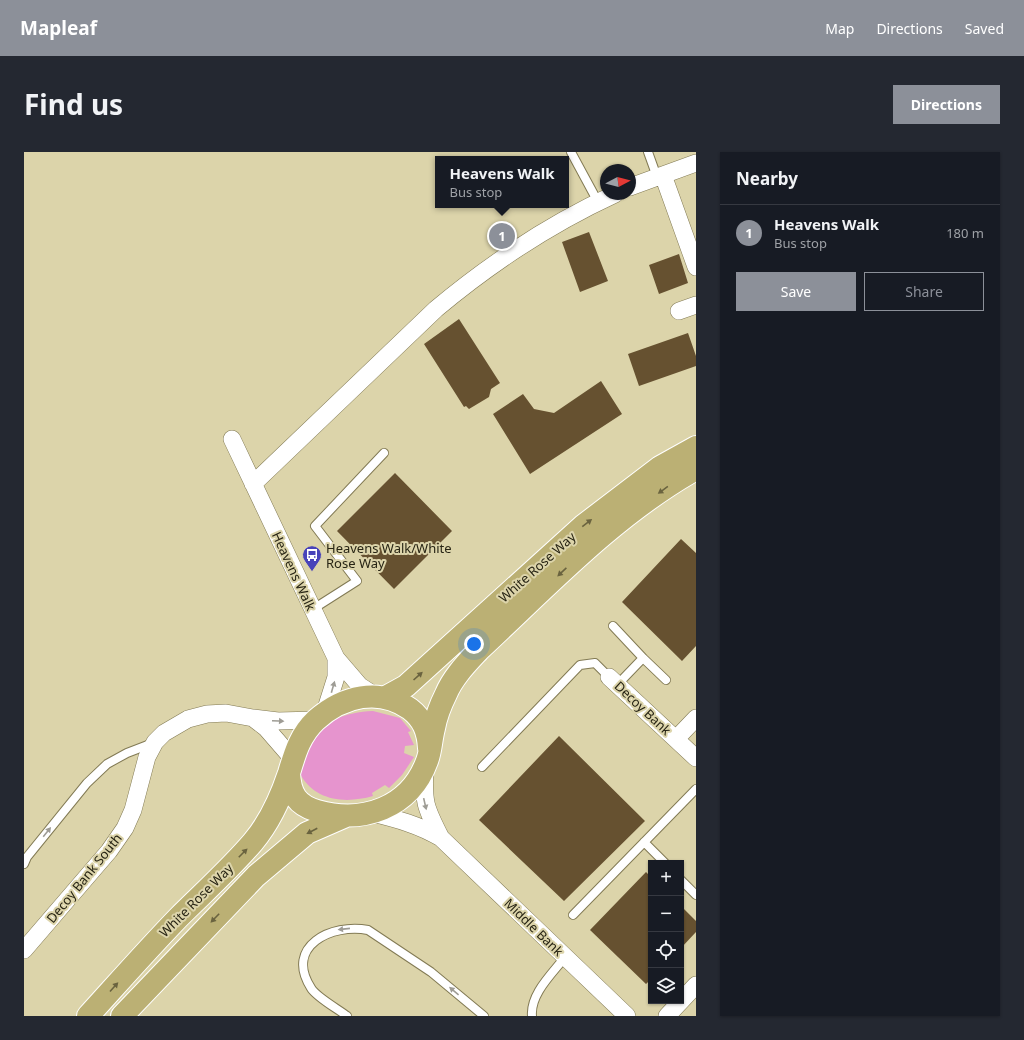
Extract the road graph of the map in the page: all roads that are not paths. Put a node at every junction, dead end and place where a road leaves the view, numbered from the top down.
1 (571, 152) edge
2 (648, 152) edge
3 (696, 163) edge
4 (660, 176) junction
5 (636, 185) edge
6 (602, 200) edge
7 (598, 202) junction
8 (696, 267) edge
9 (696, 305) edge
10 (679, 311) dead end
11 (232, 439) dead end
12 (696, 447) edge
13 (384, 454) dead end
14 (696, 469) edge
15 (253, 484) junction
16 (313, 610) junction
17 (613, 626) dead end
18 (336, 658) junction
19 (643, 658) junction
20 (613, 680) junction
21 (666, 680) dead end
22 (381, 697) junction
23 (253, 718) junction
24 (320, 718) junction
25 (696, 718) edge
26 (676, 739) junction
27 (155, 742) junction
28 (427, 758) junction
29 (696, 758) edge
30 (290, 766) junction
31 (482, 767) dead end
32 (696, 789) edge
33 (372, 813) junction
34 (347, 816) junction
35 (441, 838) junction
36 (644, 842) junction
37 (662, 860) edge
38 (24, 864) edge
39 (684, 883) edge
40 (696, 895) edge
41 (573, 915) dead end
42 (24, 950) edge
43 (565, 957) junction
44 (696, 985) edge
45 (88, 1016) edge
46 (122, 1016) edge
47 (347, 1016) edge
48 (484, 1016) edge
49 (532, 1016) edge
50 (627, 1016) edge
51 (667, 1016) edge

1 - 7 lane
2 - 4 lane
3 - 4 street
4 - 5 street
4 - 8 street
6 - 7 street
7 - 15 street
9 - 10 street
11 - 15 street, Heavens Walk
22 -> 12 highway, White Rose Way
13 - 16 lane
14 -> 28 highway, White Rose Way
15 - 16 street, Heavens Walk
16 - 18 street, Heavens Walk
17 - 19 lane
18 - 22 street, Heavens Walk
24 -> 18 street, Heavens Walk
19 - 20 lane
19 - 21 lane
20 - 26 street, Decoy Bank
20 - 31 lane
22 - 24 highway, White Rose Way
22 - 28 highway
23 -> 24 street, Decoy Bank South
23 - 27 street, Decoy Bank South
23 - 30 street, Decoy Bank South
24 - 30 highway, White Rose Way
25 - 26 street, Decoy Bank
26 - 29 street, Decoy Bank
38 -> 27 lane
27 - 42 street, Decoy Bank South
28 - 33 highway, White Rose Way
28 -> 35 street, Middle Bank
30 - 34 highway, White Rose Way
45 -> 30 highway, White Rose Way
32 - 36 lane
33 - 34 highway, White Rose Way
33 - 35 street, Middle Bank
34 -> 46 highway, White Rose Way
35 - 43 street, Middle Bank
36 - 37 lane
36 - 41 lane
39 - 40 lane
43 - 49 lane
43 - 50 street, Middle Bank
44 - 51 street
48 -> 47 lane

